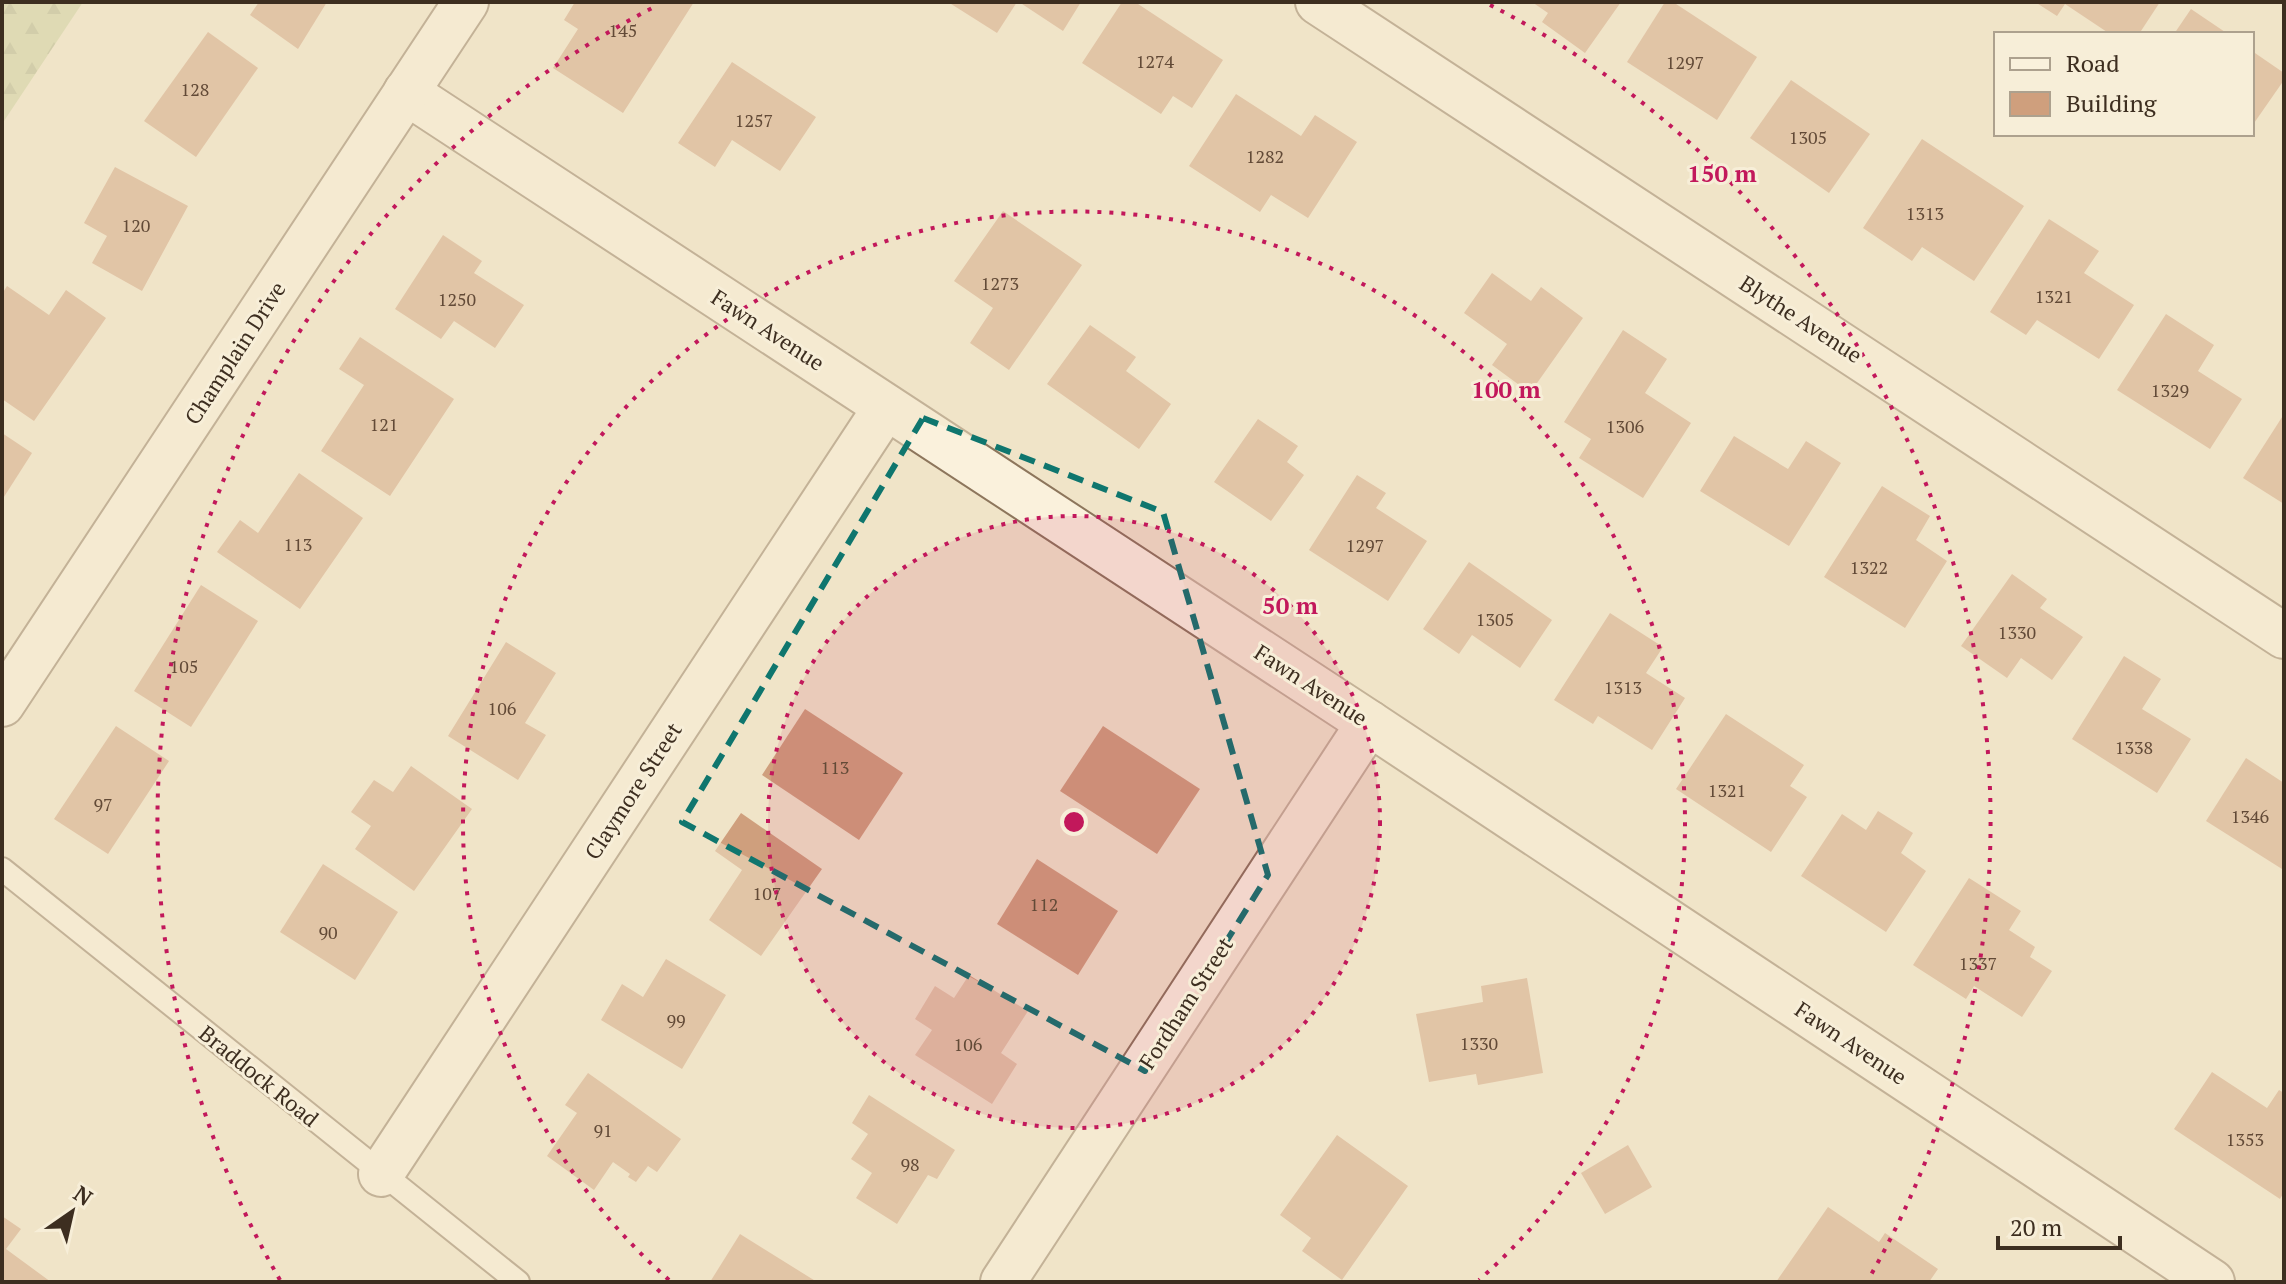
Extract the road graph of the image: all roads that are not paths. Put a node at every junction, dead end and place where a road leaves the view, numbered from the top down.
1 (466, 2) edge
2 (1318, 2) edge
3 (406, 92) junction
4 (886, 407) junction
5 (2284, 636) edge
6 (2, 704) edge
7 (1369, 723) junction
8 (2, 869) edge
9 (381, 1174) junction
10 (518, 1282) edge
11 (1003, 1282) edge
12 (2212, 1282) edge

1 - 3 street, Champlain Drive
2 - 5 street, Blythe Avenue
3 - 4 street, Fawn Avenue
3 - 6 street, Champlain Drive
4 - 7 street, Fawn Avenue
4 - 9 street, Claymore Street
7 - 11 street, Fordham Street
7 - 12 street, Fawn Avenue
8 - 9 lane, Braddock Road
9 - 10 lane, Braddock Road

